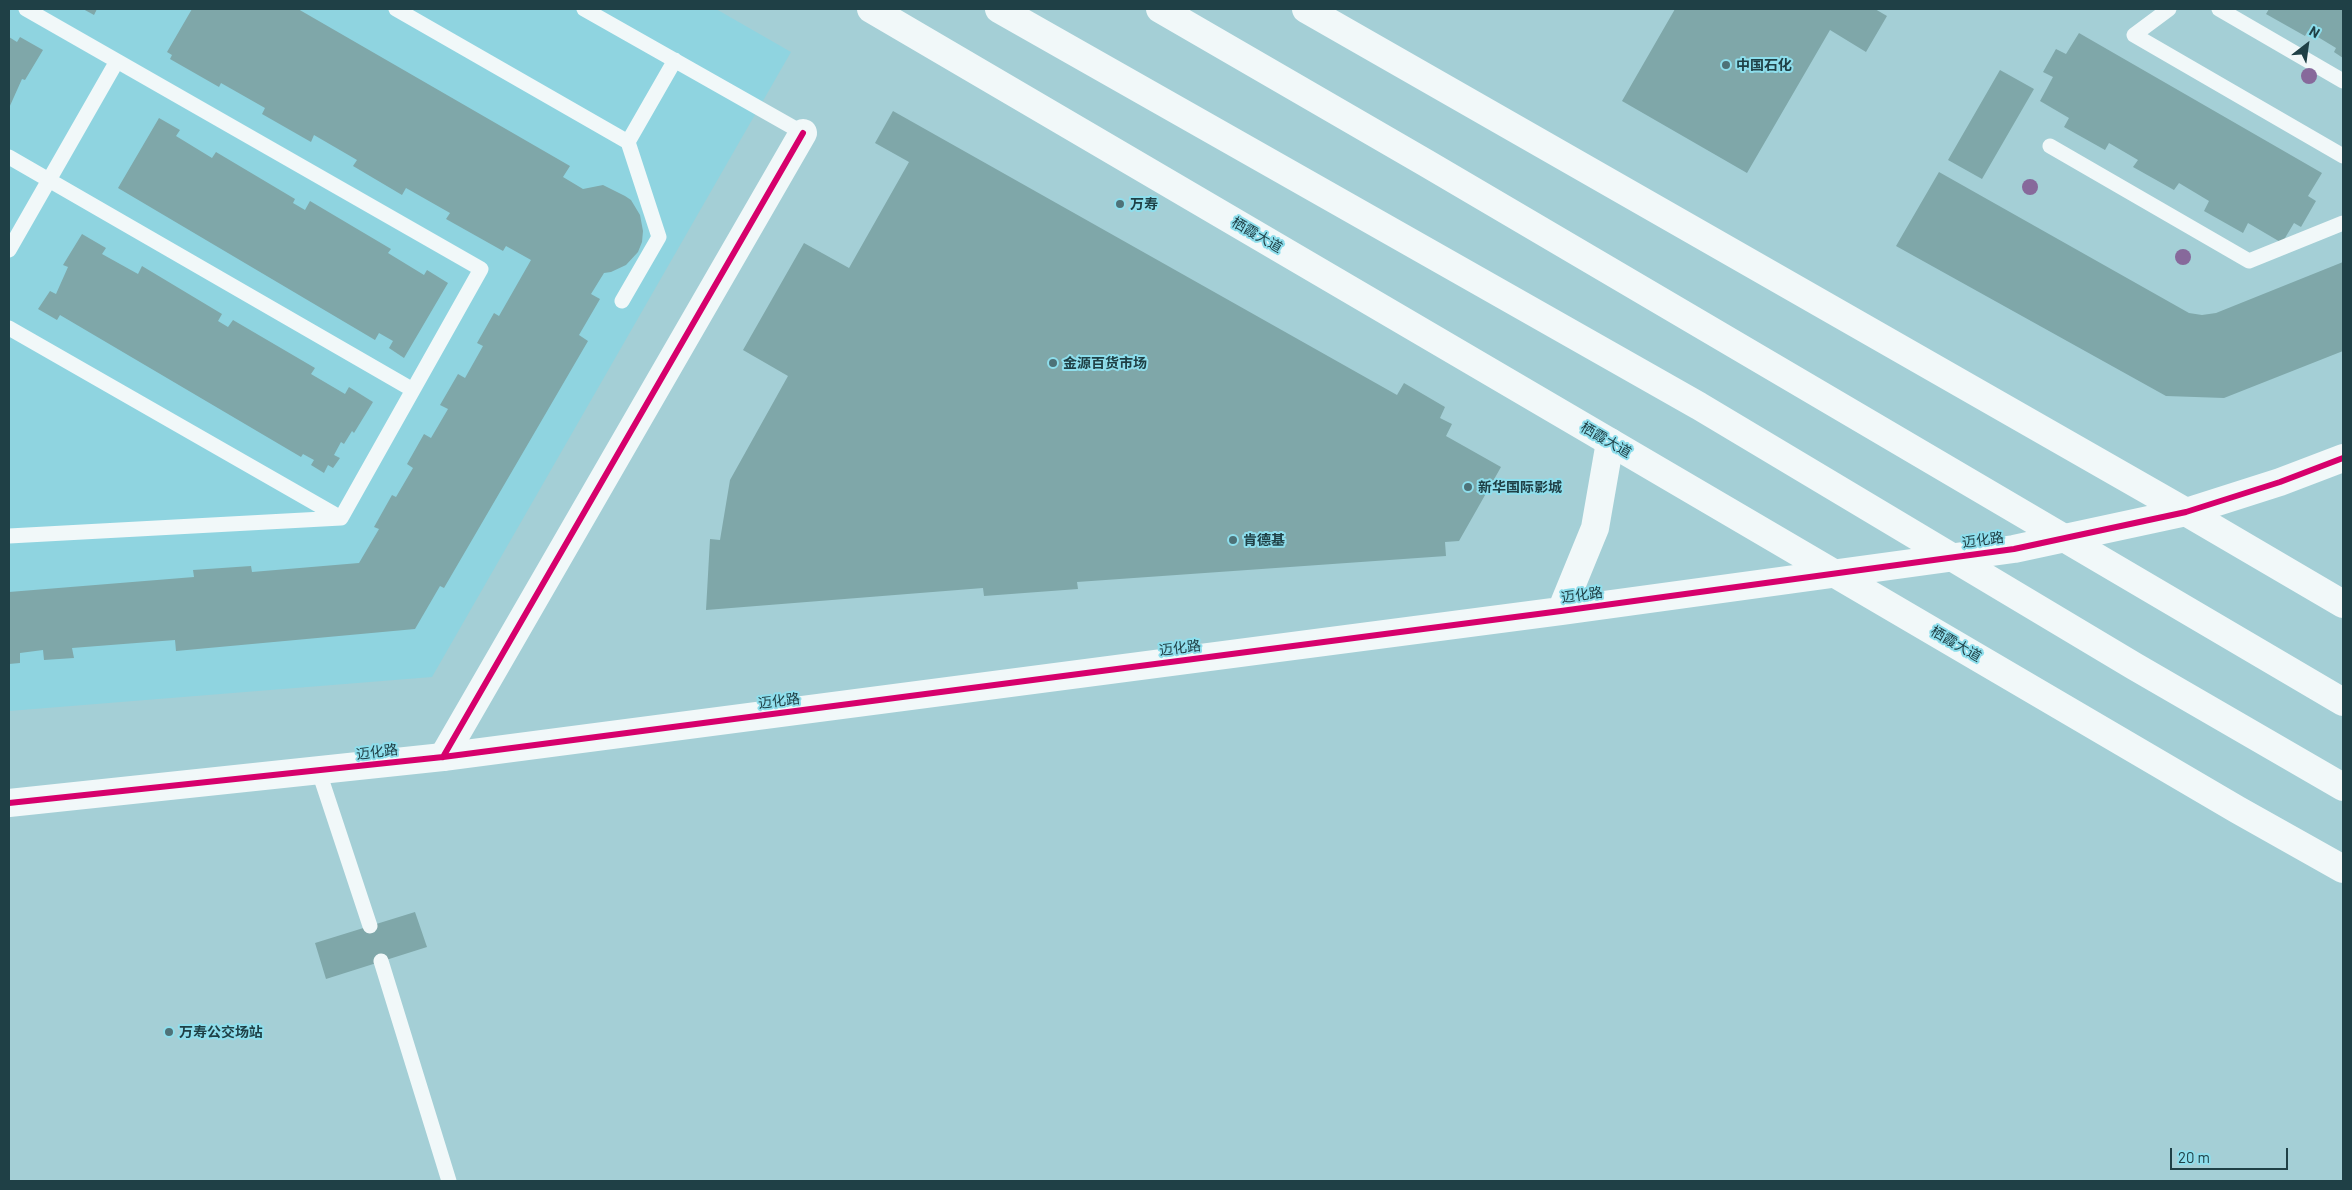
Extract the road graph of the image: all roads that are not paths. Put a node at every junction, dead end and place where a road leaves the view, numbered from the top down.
1 (26, 9) edge
2 (396, 9) edge
3 (584, 9) edge
4 (871, 9) edge
5 (999, 9) edge
6 (1160, 9) edge
7 (1306, 9) edge
8 (2169, 9) edge
9 (2219, 9) edge
10 (674, 60) junction
11 (117, 61) junction
12 (2343, 81) edge
13 (803, 133) joint
14 (628, 142) junction
15 (2050, 146) dead end
16 (2343, 156) edge
17 (9, 157) edge
18 (49, 180) junction
19 (2343, 223) edge
20 (9, 250) edge
21 (622, 301) dead end
22 (9, 328) edge
23 (413, 390) junction
24 (1610, 442) junction
25 (2343, 458) edge
26 (2186, 512) junction
27 (341, 518) junction
28 (9, 536) edge
29 (1834, 573) junction
30 (2343, 604) edge
31 (1562, 611) junction
32 (2343, 702) edge
33 (443, 757) junction
34 (320, 772) junction
35 (2343, 787) edge
36 (9, 803) edge
37 (2343, 869) edge
38 (370, 926) dead end
39 (381, 962) dead end
40 (449, 1181) edge

1 - 11 lane
2 - 14 lane
3 - 10 lane
4 - 24 main road, 栖霞大道
5 - 35 main road
6 - 32 main road
7 - 26 main road
8 - 16 lane
9 - 12 lane
10 - 13 lane
10 - 14 lane
11 - 18 lane
11 - 23 lane
13 - 33 main road
14 - 21 lane
15 - 19 lane
17 - 18 lane
18 - 20 lane
18 - 23 lane
22 - 27 lane
23 - 27 lane
24 - 29 main road, 栖霞大道
24 - 31 main road
25 - 26 main road, 迈化路
26 - 29 main road, 迈化路
26 - 30 main road
27 - 28 lane
29 - 31 main road, 迈化路
29 - 37 main road, 栖霞大道
31 - 33 main road, 迈化路
33 - 34 main road, 迈化路
34 - 36 main road, 迈化路
34 - 38 lane
39 - 40 lane

